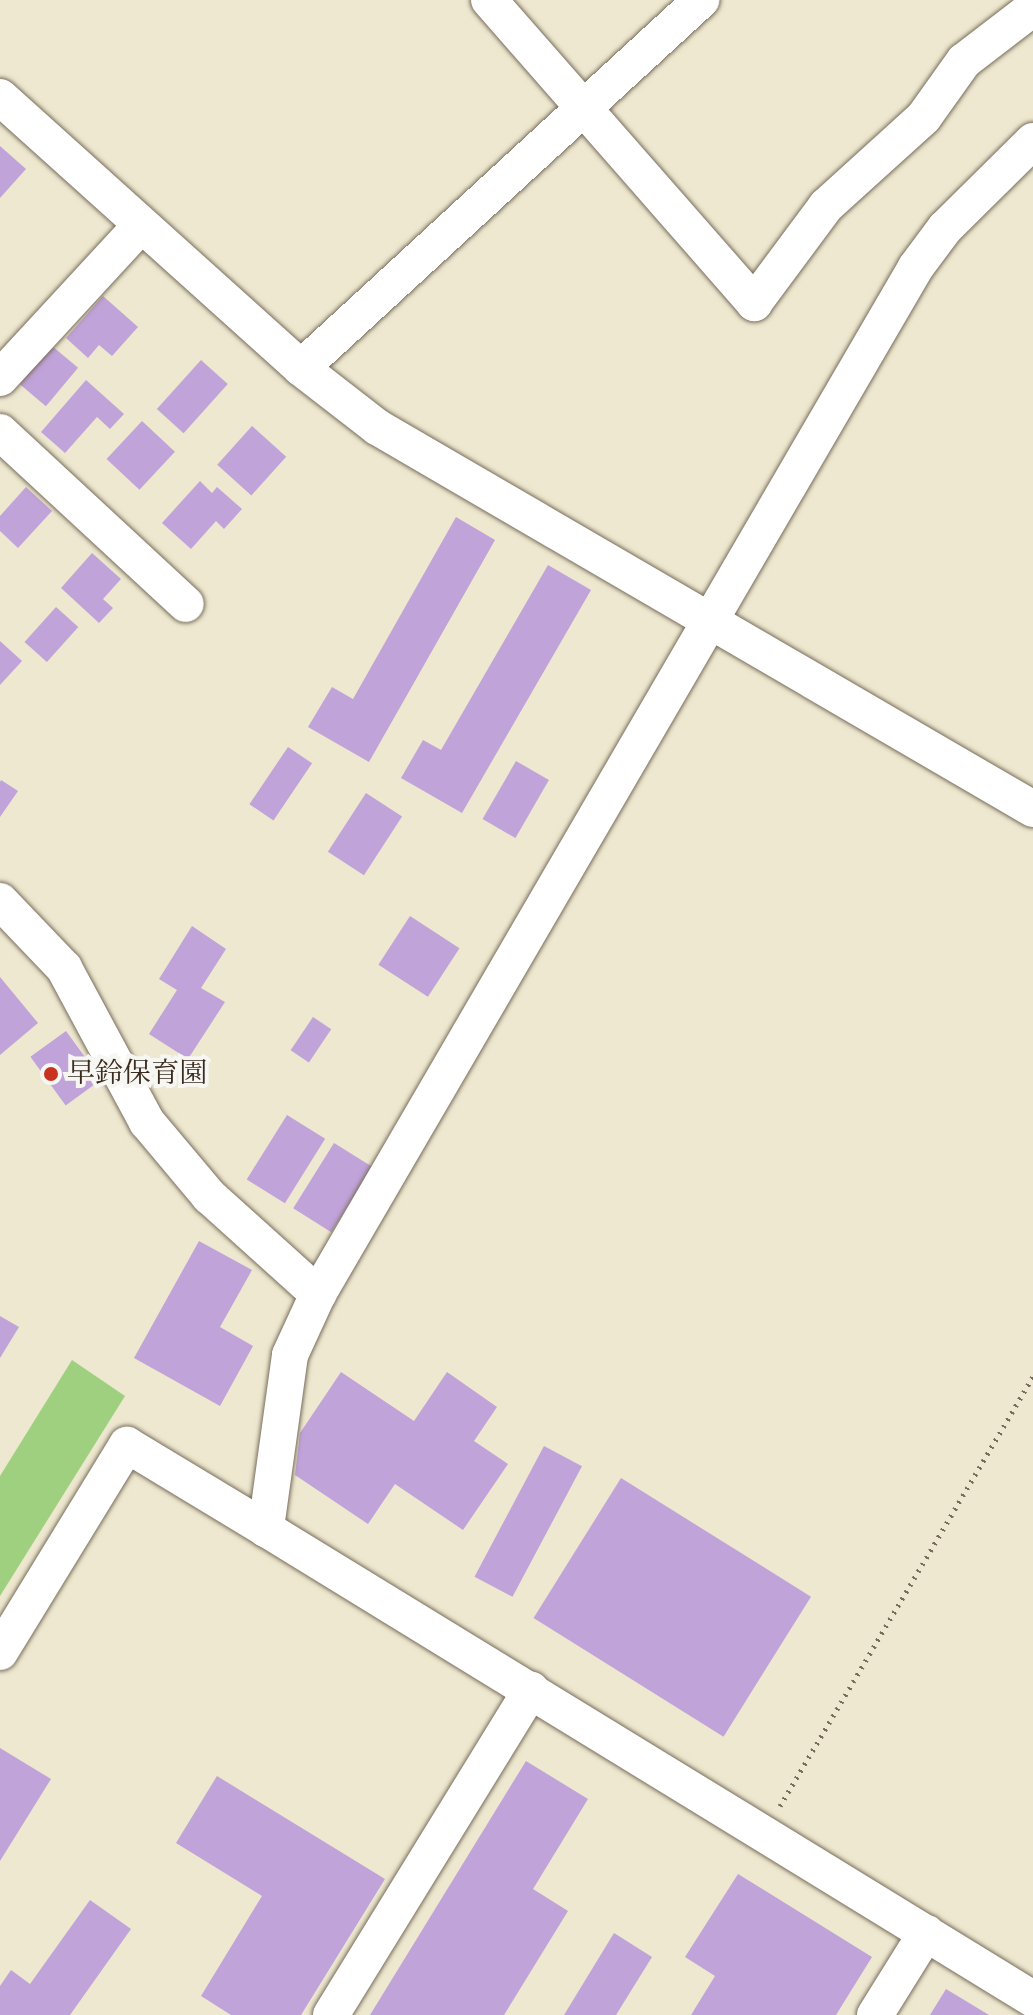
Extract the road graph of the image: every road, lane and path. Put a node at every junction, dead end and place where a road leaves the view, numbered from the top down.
1 (489, 0) edge
2 (701, 0) edge
3 (1033, 8) edge
4 (0, 97) edge
5 (582, 106) junction
6 (1033, 141) edge
7 (141, 225) junction
8 (301, 368) junction
9 (0, 378) edge
10 (0, 432) edge
11 (186, 604) dead end
12 (707, 621) junction
13 (1033, 809) edge
14 (0, 901) edge
15 (318, 1294) junction
16 (1033, 1376) edge
17 (266, 1529) junction
18 (0, 1652) edge
19 (531, 1690) junction
20 (763, 1834) junction
21 (926, 1933) junction
22 (1033, 1999) edge
23 (331, 2015) edge
24 (875, 2015) edge

1 - 5 street
2 - 5 street
3 - 5 street
4 - 7 street
5 - 8 street
6 - 12 street
7 - 8 street
7 - 9 street
8 - 12 street
10 - 11 street
12 - 13 street
12 - 15 street
14 - 15 street
15 - 17 street
16 - 20 path
17 - 18 street
17 - 19 street
19 - 20 street
19 - 23 street
20 - 21 street
21 - 22 street
21 - 24 street

